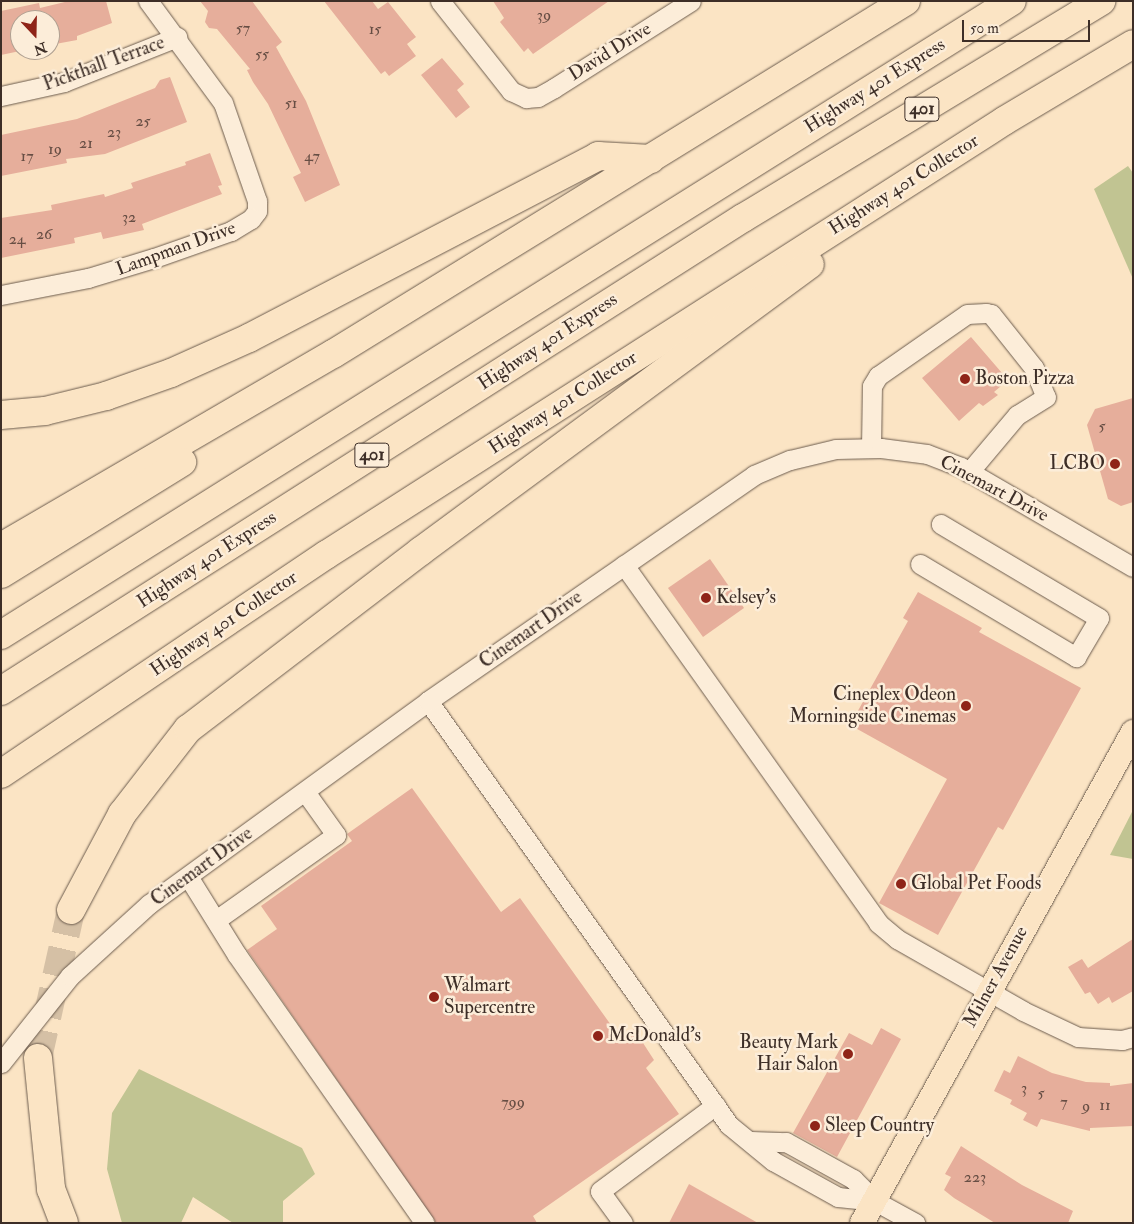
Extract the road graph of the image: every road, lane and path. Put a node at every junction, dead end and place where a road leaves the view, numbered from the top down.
1 (148, 1) edge
2 (440, 1) edge
3 (691, 1) edge
4 (906, 1) edge
5 (1012, 1) edge
6 (1101, 1) edge
7 (177, 37) junction
8 (1133, 44) edge
9 (1, 96) edge
10 (1004, 121) junction
11 (651, 158) junction
12 (1, 295) edge
13 (333, 354) junction
14 (1, 415) edge
15 (871, 448) junction
16 (969, 472) junction
17 (941, 524) dead end
18 (1, 547) edge
19 (920, 564) dead end
20 (624, 565) junction
21 (1133, 566) edge
22 (1, 574) edge
23 (1, 635) edge
24 (1, 691) edge
25 (428, 701) junction
26 (1133, 732) edge
27 (1, 774) edge
28 (306, 793) junction
29 (189, 878) junction
30 (71, 910) tunnel mouth
31 (216, 920) junction
32 (990, 990) junction
33 (1133, 1037) edge
34 (38, 1058) tunnel mouth
35 (2, 1061) edge
36 (716, 1105) junction
37 (875, 1200) junction
38 (64, 1223) edge
39 (425, 1223) edge
40 (623, 1223) edge
41 (862, 1223) edge
42 (915, 1223) edge

1 - 7 street, Lampman Drive
2 - 3 street, David Drive
4 - 11 highway
5 - 23 highway, Highway 401 Express / 401
6 - 24 highway, Highway 401 Express / 401
7 - 9 street, Pickthall Terrace
7 - 12 street, Lampman Drive
8 - 10 highway, Highway 401 Collector
10 - 27 highway, Highway 401 Collector
10 - 30 highway
11 - 13 highway
11 - 14 highway
13 - 18 highway
13 - 22 highway
15 - 16 street, Cinemart Drive
15 - 16 street
15 - 20 street, Cinemart Drive
16 - 21 street, Cinemart Drive
17 - 19 street
20 - 25 street, Cinemart Drive
20 - 32 street
25 - 28 street, Cinemart Drive
25 - 36 street
26 - 32 main road, Milner Avenue
28 - 29 street, Cinemart Drive
28 - 31 street
29 - 31 street
29 - 35 street, Cinemart Drive
31 - 39 street
32 - 33 street
32 - 37 main road, Milner Avenue
34 - 38 highway
36 - 37 street
36 - 40 street
37 - 41 main road, Milner Avenue
37 - 42 street

